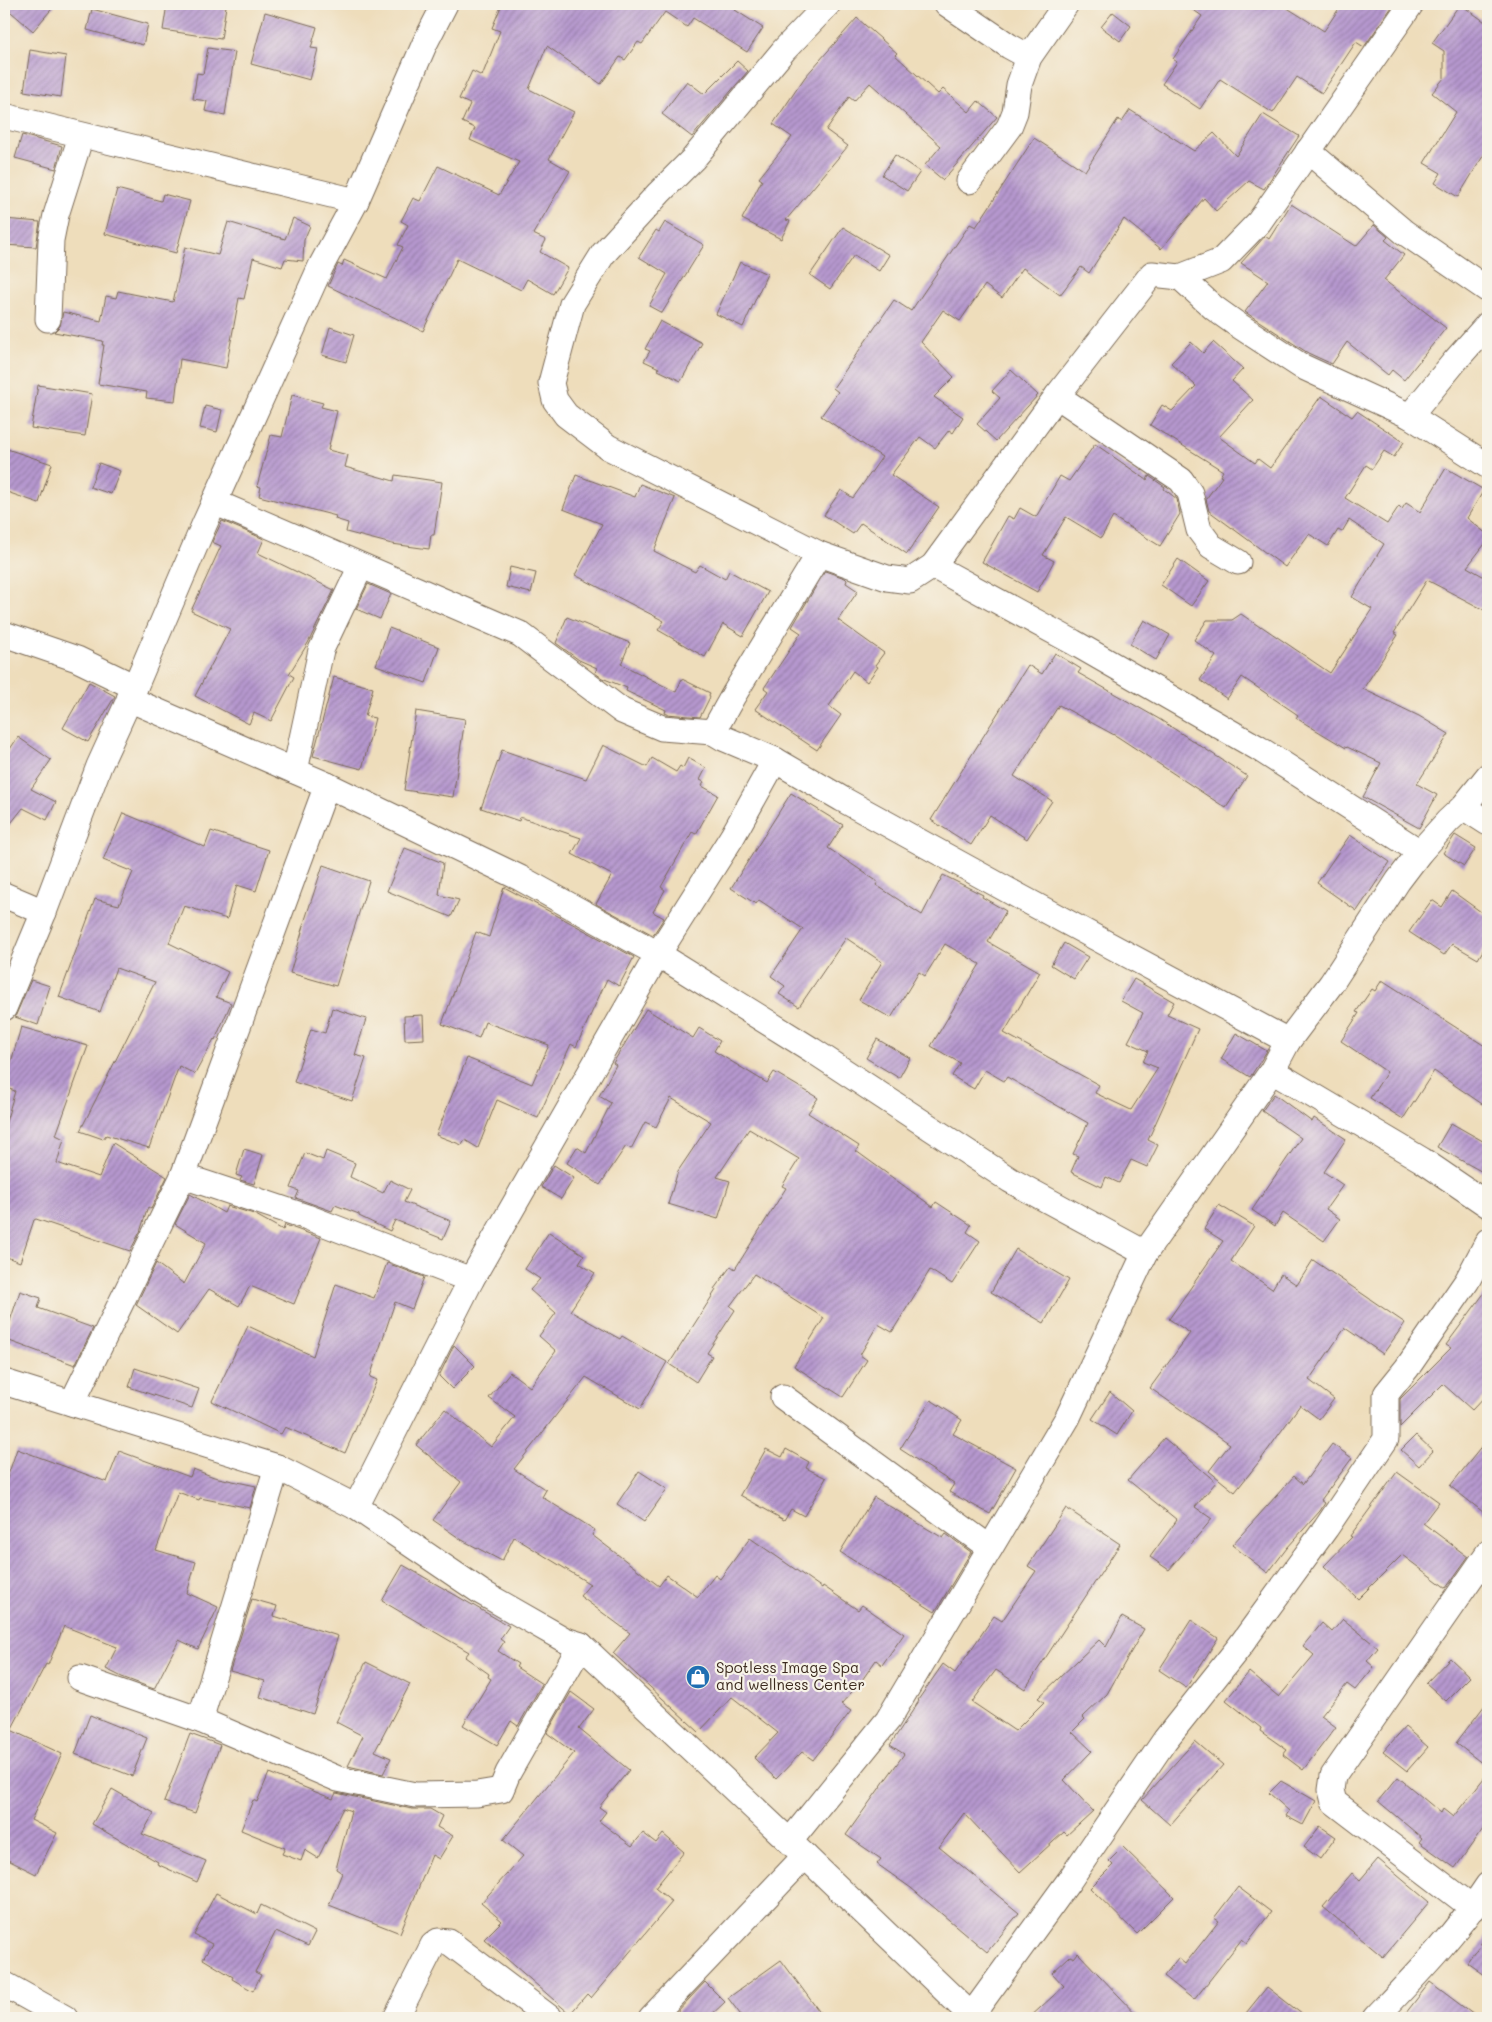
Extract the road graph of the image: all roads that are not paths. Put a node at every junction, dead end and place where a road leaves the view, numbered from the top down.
1 (445, 4) edge
2 (828, 4) edge
3 (946, 4) edge
4 (1066, 4) edge
5 (1411, 4) edge
6 (1029, 57) junction
7 (4, 116) edge
8 (81, 136) junction
9 (1308, 151) junction
10 (969, 181) dead end
11 (356, 202) junction
12 (1180, 277) junction
13 (1488, 290) edge
14 (48, 319) dead end
15 (1488, 324) edge
16 (1057, 396) junction
17 (1410, 416) junction
18 (1488, 466) edge
19 (214, 502) junction
20 (819, 554) junction
21 (1238, 562) dead end
22 (361, 566) junction
23 (933, 566) junction
24 (4, 634) edge
25 (132, 693) junction
26 (713, 732) junction
27 (775, 760) junction
28 (295, 771) junction
29 (1488, 776) edge
30 (327, 785) junction
31 (1463, 807) junction
32 (1488, 823) edge
33 (1420, 852) junction
34 (4, 895) edge
35 (44, 912) junction
36 (658, 954) junction
37 (4, 1008) edge
38 (1288, 1041) junction
39 (1272, 1071) junction
40 (183, 1176) junction
41 (1488, 1205) edge
42 (1488, 1241) edge
43 (1145, 1253) junction
44 (471, 1280) junction
45 (4, 1382) edge
46 (783, 1397) dead end
47 (72, 1403) junction
48 (277, 1468) junction
49 (356, 1507) junction
50 (990, 1548) junction
51 (1488, 1553) edge
52 (581, 1645) junction
53 (80, 1678) dead end
54 (200, 1720) junction
55 (797, 1849) junction
56 (1488, 1885) edge
57 (1473, 1908) junction
58 (4, 1984) edge
59 (972, 2017) edge
60 (65, 2018) edge
61 (396, 2018) edge
62 (550, 2018) edge
63 (651, 2018) edge
64 (1375, 2018) edge

1 - 11 street
2 - 20 street
3 - 6 street
4 - 6 street
5 - 9 street
6 - 10 street
7 - 8 street
8 - 11 street
8 - 14 street
9 - 12 street
9 - 13 street
11 - 19 street
12 - 16 street
12 - 17 street
15 - 17 street
16 - 21 street
16 - 23 street
17 - 18 street
19 - 22 street
19 - 25 street
20 - 23 street
20 - 26 street
22 - 26 street
22 - 28 street
23 - 33 street
24 - 25 street
25 - 28 street
25 - 35 street
26 - 27 street
27 - 36 street
27 - 38 street
28 - 30 street
29 - 31 street
30 - 36 street
30 - 40 street
31 - 32 street
31 - 33 street
33 - 38 street
34 - 35 street
35 - 37 street
36 - 43 street
36 - 44 street
38 - 39 street
39 - 41 street
39 - 43 street
40 - 44 street
40 - 47 street
42 - 59 street
43 - 50 street
44 - 49 street
45 - 47 street
46 - 50 street
47 - 48 street
48 - 49 street
48 - 54 street
49 - 52 street
50 - 55 street
51 - 57 street
52 - 54 street
52 - 55 street
53 - 54 street
55 - 59 street
55 - 63 street
56 - 57 street
57 - 64 street
58 - 60 street
61 - 62 street

